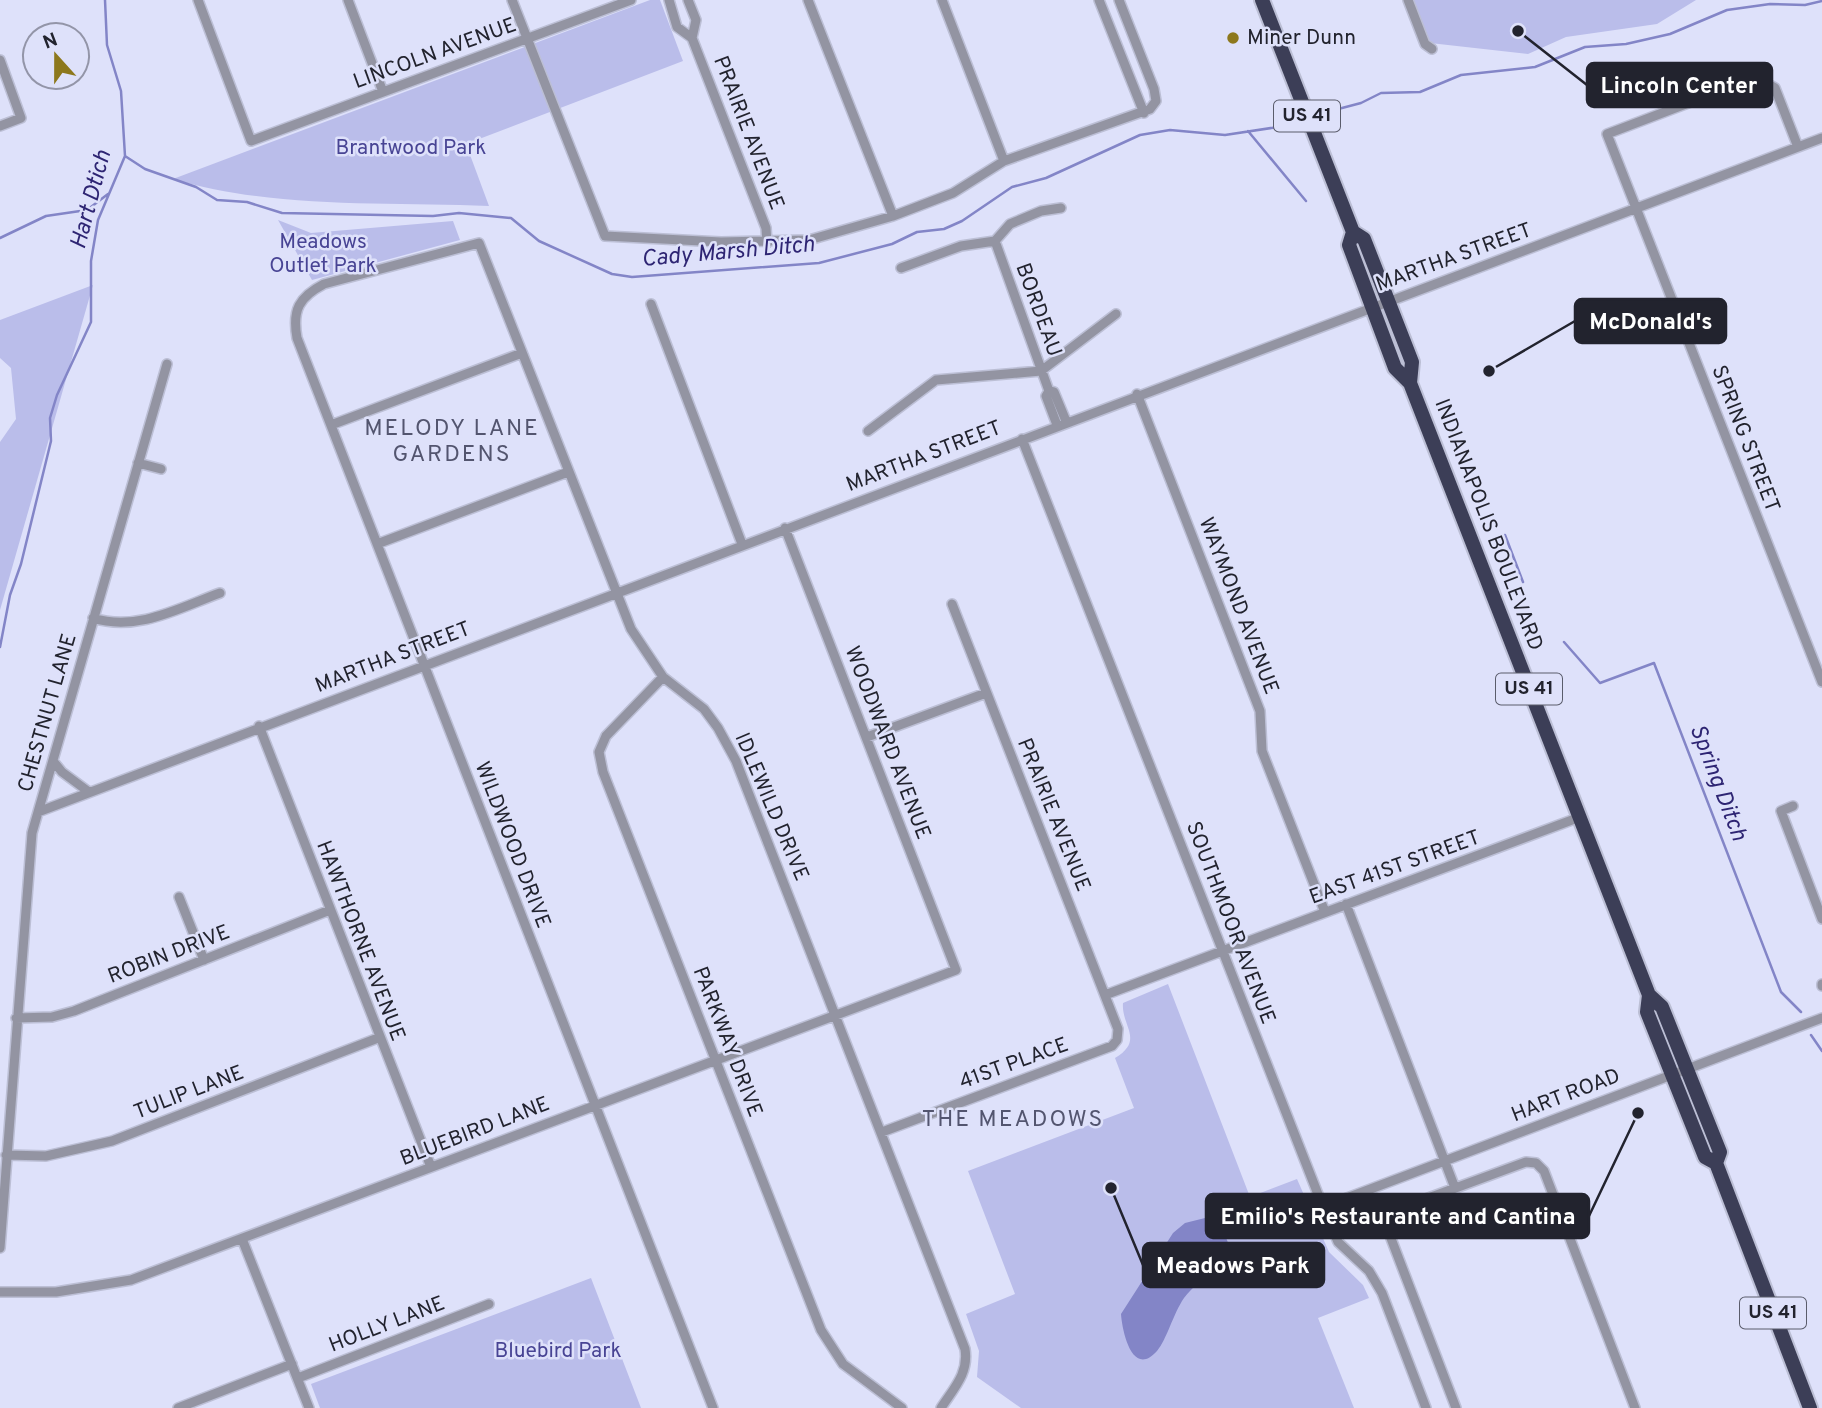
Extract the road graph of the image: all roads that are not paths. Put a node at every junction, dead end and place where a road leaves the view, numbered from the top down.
1 (198, 0) edge
2 (348, 0) edge
3 (512, 0) edge
4 (631, 0) edge
5 (669, 0) edge
6 (688, 0) edge
7 (808, 0) edge
8 (942, 0) edge
9 (1099, 0) edge
10 (1119, 0) edge
11 (1262, 0) edge
12 (1408, 0) edge
13 (527, 38) junction
14 (692, 38) junction
15 (1432, 49) dead end
16 (0, 60) edge
17 (383, 92) junction
18 (1144, 113) junction
19 (0, 126) edge
20 (1822, 138) edge
21 (1798, 147) junction
22 (1004, 161) junction
23 (1061, 208) dead end
24 (1636, 208) junction
25 (893, 216) junction
26 (1353, 232) junction
27 (995, 241) junction
28 (479, 243) joint
29 (767, 243) junction
30 (901, 268) dead end
31 (1389, 303) junction
32 (651, 304) dead end
33 (1371, 306) junction
34 (1116, 314) dead end
35 (522, 353) junction
36 (167, 364) dead end
37 (1041, 371) junction
38 (1409, 383) junction
39 (1137, 394) junction
40 (1061, 423) junction
41 (331, 425) junction
42 (868, 431) dead end
43 (1022, 439) junction
44 (138, 463) junction
45 (161, 469) dead end
46 (568, 472) junction
47 (785, 528) junction
48 (377, 544) junction
49 (742, 544) junction
50 (220, 593) dead end
51 (615, 593) junction
52 (952, 604) dead end
53 (93, 618) junction
54 (424, 665) junction
55 (663, 677) junction
56 (1822, 682) edge
57 (986, 693) junction
58 (259, 726) junction
59 (867, 737) junction
60 (53, 761) junction
61 (89, 792) junction
62 (1793, 806) dead end
63 (38, 811) junction
64 (1580, 817) junction
65 (179, 897) dead end
66 (1346, 904) junction
67 (330, 910) junction
68 (1325, 912) junction
69 (1822, 919) edge
70 (1222, 951) junction
71 (204, 960) junction
72 (956, 970) joint
73 (1105, 995) junction
74 (1649, 995) junction
75 (836, 1015) junction
76 (16, 1018) junction
77 (1822, 1018) edge
78 (378, 1038) junction
79 (1117, 1040) joint
80 (716, 1059) junction
81 (1687, 1069) junction
82 (1671, 1074) junction
83 (595, 1105) junction
84 (882, 1132) junction
85 (6, 1155) junction
86 (1445, 1161) junction
87 (1716, 1163) junction
88 (431, 1167) junction
89 (1455, 1188) junction
90 (1323, 1207) junction
91 (242, 1238) junction
92 (0, 1248) edge
93 (0, 1292) edge
94 (489, 1304) dead end
95 (292, 1364) junction
96 (298, 1378) junction
97 (178, 1408) edge
98 (310, 1408) edge
99 (713, 1408) edge
100 (902, 1408) edge
101 (941, 1408) edge
102 (1426, 1408) edge
103 (1456, 1408) edge
104 (1635, 1408) edge
105 (1810, 1408) edge

1 - 17 street, LINCOLN AVENUE
2 - 17 street
3 - 13 street
4 - 13 street, LINCOLN AVENUE
5 - 14 street, PRAIRIE AVENUE
6 - 14 street, PRAIRIE AVENUE
7 - 25 street
8 - 22 street
9 - 18 street
10 - 18 street
11 - 26 highway, INDIANAPOLIS BOULEVARD / US 41
12 - 15 street
13 - 17 street, LINCOLN AVENUE
13 - 29 street
14 - 29 street, PRAIRIE AVENUE
16 - 19 street
18 - 22 street
20 - 21 street, MARTHA STREET
21 - 24 street, MARTHA STREET
21 - 24 street, SPRING STREET
22 - 25 street
23 - 27 street
24 - 31 street, MARTHA STREET
24 - 56 street, SPRING STREET
25 - 29 street
26 - 31 highway, INDIANAPOLIS BOULEVARD / US 41
26 - 33 highway, INDIANAPOLIS BOULEVARD / US 41
27 - 30 street
27 - 37 street, BORDEAU
28 - 35 street, IDLEWILD DRIVE
28 - 41 street, WILDWOOD DRIVE
31 - 33 street, MARTHA STREET
31 - 38 highway, INDIANAPOLIS BOULEVARD / US 41
32 - 49 street
33 - 38 highway, INDIANAPOLIS BOULEVARD / US 41
33 - 39 street, MARTHA STREET
34 - 37 street
35 - 41 street
35 - 46 street, IDLEWILD DRIVE
36 - 44 street, CHESTNUT LANE
37 - 40 street, BORDEAU
37 - 42 street
38 - 64 highway, INDIANAPOLIS BOULEVARD / US 41
39 - 40 street, MARTHA STREET
39 - 68 street, WAYMOND AVENUE
40 - 43 street, MARTHA STREET
41 - 48 street, WILDWOOD DRIVE
43 - 47 street, MARTHA STREET
43 - 70 street, SOUTHMOOR AVENUE
44 - 45 street
44 - 53 street, CHESTNUT LANE
46 - 48 street
46 - 51 street, IDLEWILD DRIVE
47 - 49 street, MARTHA STREET
47 - 59 street, WOODWARD AVENUE
48 - 54 street, WILDWOOD DRIVE
49 - 51 street, MARTHA STREET
50 - 53 street
51 - 54 street, MARTHA STREET
51 - 55 street, IDLEWILD DRIVE
52 - 57 street, PRAIRIE AVENUE
53 - 60 street, CHESTNUT LANE
54 - 58 street, MARTHA STREET
54 - 83 street, WILDWOOD DRIVE
55 - 75 street, IDLEWILD DRIVE
55 - 80 street, PARKWAY DRIVE
57 - 59 street
57 - 73 street, PRAIRIE AVENUE
58 - 61 street, MARTHA STREET
58 - 67 street, HAWTHORNE AVENUE
59 - 72 street, WOODWARD AVENUE
60 - 61 street
60 - 63 street, CHESTNUT LANE
61 - 63 street, MARTHA STREET
62 - 69 street
63 - 76 street, CHESTNUT LANE
64 - 66 street, EAST 41ST STREET
64 - 74 highway, INDIANAPOLIS BOULEVARD / US 41
65 - 71 street
66 - 68 street, EAST 41ST STREET
66 - 86 street
67 - 71 street, ROBIN DRIVE
67 - 78 street, HAWTHORNE AVENUE
68 - 70 street, EAST 41ST STREET
70 - 73 street, EAST 41ST STREET
70 - 90 street, SOUTHMOOR AVENUE
71 - 76 street, ROBIN DRIVE
72 - 75 street, BLUEBIRD LANE
73 - 79 street, PRAIRIE AVENUE
74 - 81 highway, INDIANAPOLIS BOULEVARD / US 41
74 - 82 highway, INDIANAPOLIS BOULEVARD / US 41
75 - 80 street, BLUEBIRD LANE
75 - 84 street, IDLEWILD DRIVE
76 - 85 street, CHESTNUT LANE
77 - 81 street, HART ROAD
78 - 85 street, TULIP LANE
78 - 88 street, HAWTHORNE AVENUE
79 - 84 street, 41ST PLACE
80 - 83 street, BLUEBIRD LANE
80 - 100 street, PARKWAY DRIVE
81 - 82 street, HART ROAD
81 - 87 highway, INDIANAPOLIS BOULEVARD / US 41
82 - 86 street, HART ROAD
82 - 87 highway, INDIANAPOLIS BOULEVARD / US 41
83 - 88 street, BLUEBIRD LANE
83 - 99 street, WILDWOOD DRIVE
84 - 101 street, IDLEWILD DRIVE
85 - 92 street, CHESTNUT LANE
86 - 89 street
86 - 90 street, HART ROAD
87 - 105 highway, INDIANAPOLIS BOULEVARD / US 41
88 - 91 street, BLUEBIRD LANE
89 - 103 street
89 - 104 street
90 - 102 street, SOUTHMOOR AVENUE
91 - 93 street, BLUEBIRD LANE
91 - 95 street
94 - 96 street, HOLLY LANE
95 - 96 street
95 - 97 street
96 - 98 street

